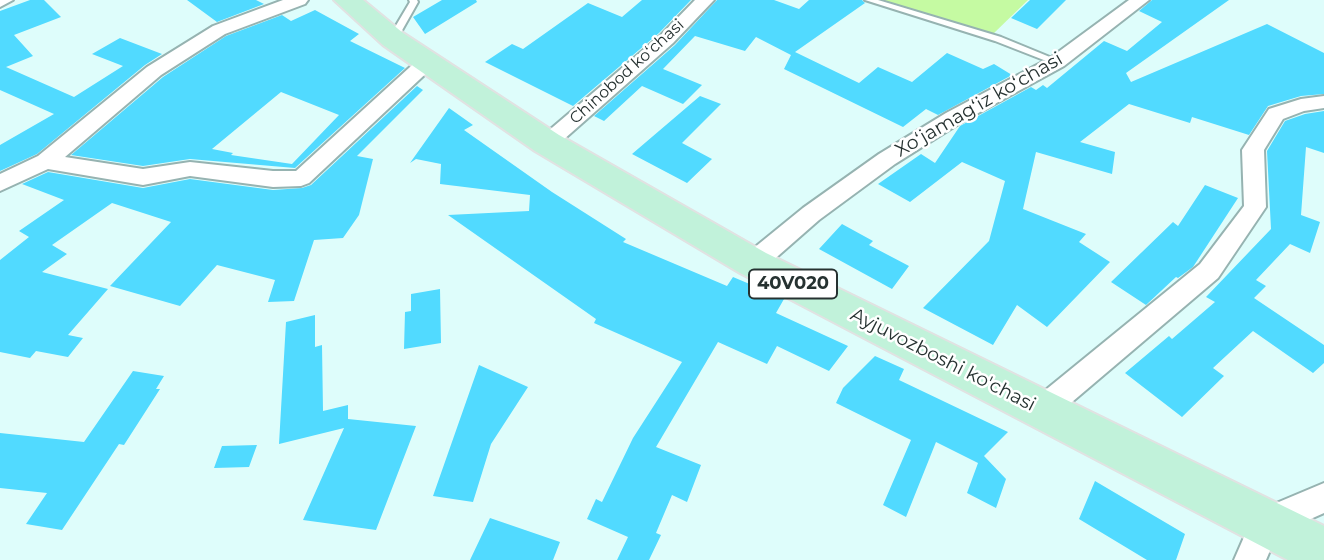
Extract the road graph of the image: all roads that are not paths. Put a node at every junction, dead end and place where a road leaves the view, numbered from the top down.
1 (299, 0) edge
2 (347, 0) edge
3 (413, 0) edge
4 (705, 0) edge
5 (869, 0) edge
6 (1140, 0) edge
7 (393, 39) junction
8 (428, 61) junction
9 (1057, 62) junction
10 (1324, 102) edge
11 (547, 143) junction
12 (46, 161) junction
13 (0, 183) edge
14 (753, 263) junction
15 (1042, 410) junction
16 (1324, 498) edge
17 (1258, 541) edge
18 (1324, 552) edge

1 - 12 street
2 - 7 main road, Ayjuvozboshi ko'chasi / 40V020
3 - 7 lane
4 - 11 street, Chinobod koʻchasi
5 - 9 lane
6 - 9 street, Xoʻjamagʻiz koʻchasi
7 - 8 main road, Ayjuvozboshi ko'chasi / 40V020
8 - 11 main road, Ayjuvozboshi ko'chasi / 40V020
8 - 12 street
9 - 14 street, Xoʻjamagʻiz koʻchasi
10 - 15 street
11 - 14 main road, Ayjuvozboshi ko'chasi / 40V020
12 - 13 street
14 - 15 main road, Ayjuvozboshi ko'chasi / 40V020
15 - 17 main road, Ayjuvozboshi ko'chasi / 40V020
16 - 17 street
17 - 18 main road, 40V020

